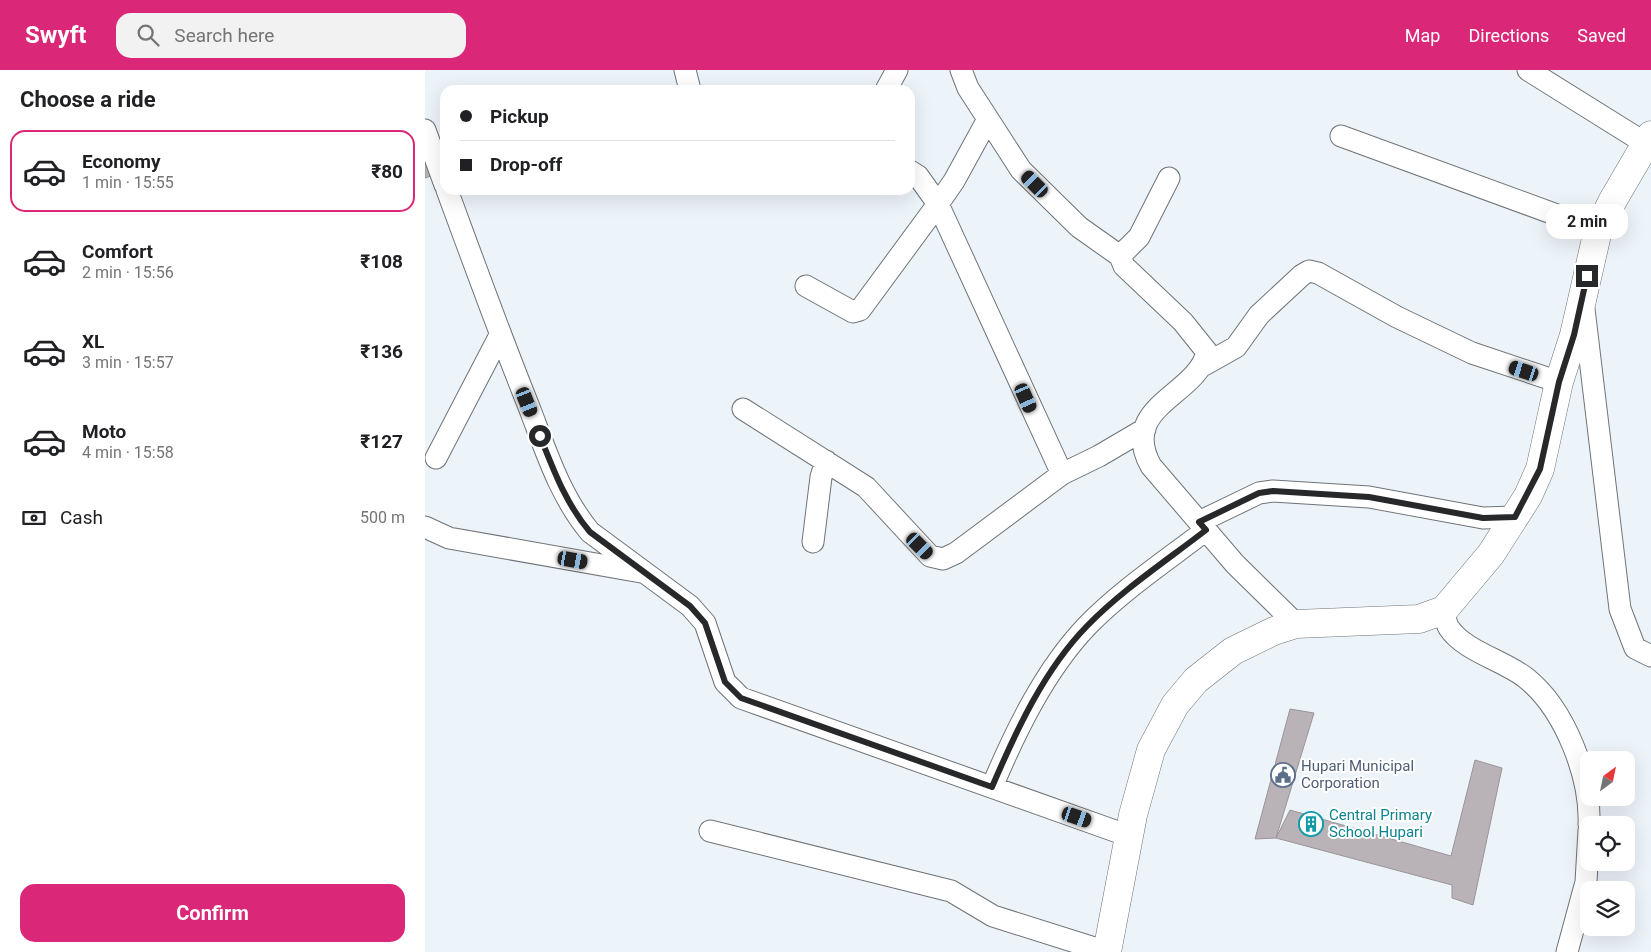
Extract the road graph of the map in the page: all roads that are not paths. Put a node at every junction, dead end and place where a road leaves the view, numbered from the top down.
1 (685, 70) edge
2 (897, 70) edge
3 (961, 70) edge
4 (1528, 70) edge
5 (689, 85) edge
6 (889, 85) edge
7 (988, 119) junction
8 (425, 130) edge
9 (1341, 136) dead end
10 (1648, 139) edge
11 (440, 170) edge
12 (915, 174) edge
13 (1169, 178) dead end
14 (449, 195) edge
15 (938, 204) junction
16 (1598, 230) junction
17 (1120, 256) junction
18 (807, 286) dead end
19 (1582, 292) junction
20 (500, 335) junction
21 (1204, 365) junction
22 (1559, 382) junction
23 (743, 409) dead end
24 (1145, 429) junction
25 (436, 458) dead end
26 (826, 461) junction
27 (1062, 474) junction
28 (1515, 517) junction
29 (1203, 526) junction
30 (425, 528) edge
31 (813, 542) dead end
32 (647, 573) junction
33 (1444, 610) junction
34 (1296, 624) junction
35 (1651, 656) edge
36 (992, 787) junction
37 (1589, 816) edge
38 (710, 830) dead end
39 (1129, 836) junction
40 (1587, 871) edge
41 (1107, 952) edge
42 (1567, 952) edge

1 - 5 street
2 - 6 street
3 - 7 street
4 - 10 street
7 - 15 street
7 - 17 street
8 - 11 street
9 - 16 street
10 - 16 main road
12 - 15 street
13 - 17 street
14 - 20 street
15 - 18 street
15 - 27 street
16 - 19 main road
17 - 21 street
19 - 22 main road
19 - 35 street
20 - 25 street
20 - 32 street
21 - 22 street
21 - 24 street
22 - 28 main road
23 - 26 street
24 - 27 street
24 - 29 street
26 - 27 street
26 - 31 street
28 - 29 street
28 - 33 main road
29 - 34 street
29 - 36 street
30 - 32 street
32 - 36 street
33 - 34 main road
33 - 37 street
34 - 39 main road
36 - 39 street
38 - 41 street
39 - 41 main road
40 - 42 street

